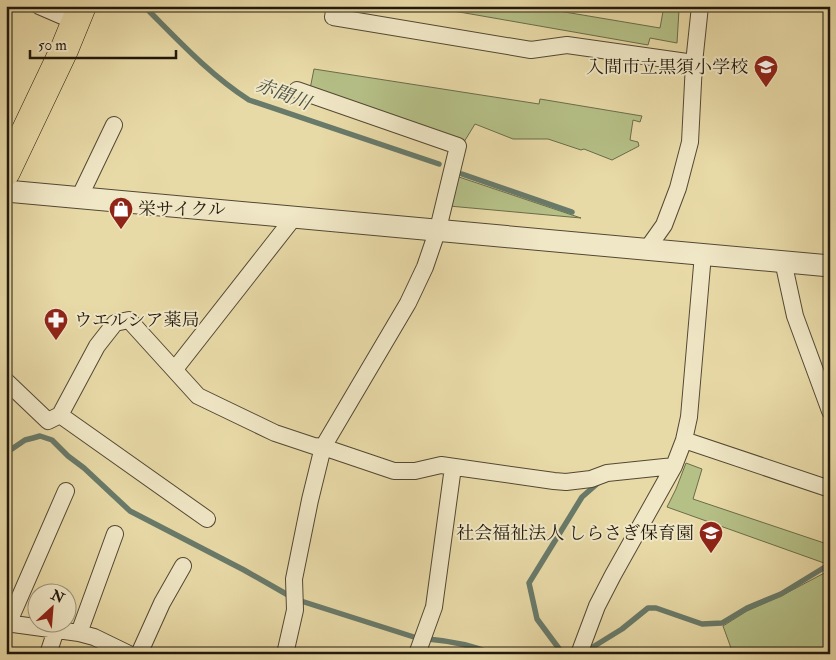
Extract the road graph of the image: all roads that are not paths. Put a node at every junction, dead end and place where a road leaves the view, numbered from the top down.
1 (39, 6) edge
2 (335, 6) edge
3 (700, 6) edge
4 (79, 14) edge
5 (694, 64) junction
6 (297, 90) dead end
7 (114, 125) dead end
8 (6, 172) edge
9 (6, 191) edge
10 (80, 196) junction
11 (295, 216) junction
12 (438, 229) junction
13 (647, 249) junction
14 (702, 254) junction
15 (783, 261) junction
16 (830, 266) edge
17 (174, 369) junction
18 (6, 381) edge
19 (830, 412) edge
20 (60, 415) junction
21 (684, 440) junction
22 (323, 446) junction
23 (674, 466) junction
24 (453, 467) junction
25 (830, 489) edge
26 (66, 491) dead end
27 (207, 520) dead end
28 (115, 534) dead end
29 (183, 566) dead end
30 (7, 623) edge
31 (28, 626) edge
32 (55, 632) edge
33 (72, 632) edge
34 (80, 633) junction
35 (48, 654) edge
36 (129, 654) edge
37 (139, 654) edge
38 (285, 654) edge
39 (417, 654) edge
40 (579, 654) edge

1 - 4 street
2 - 5 street
3 - 5 street
4 - 8 highway
5 - 13 street
6 - 12 street
7 - 10 street
9 - 10 street
10 - 11 street
11 - 12 street
11 - 17 street
12 - 13 street
12 - 22 street
13 - 14 street
14 - 15 street
14 - 21 street
15 - 16 street
15 - 19 street
17 - 20 street
17 - 22 street
18 - 20 street
20 - 27 street
21 - 23 street
21 - 25 street
22 - 24 street
22 - 38 street
23 - 24 street
23 - 40 street
24 - 39 street
26 - 30 street
28 - 34 street
29 - 37 street
30 - 31 street
32 - 35 street
33 - 34 street
34 - 36 street

